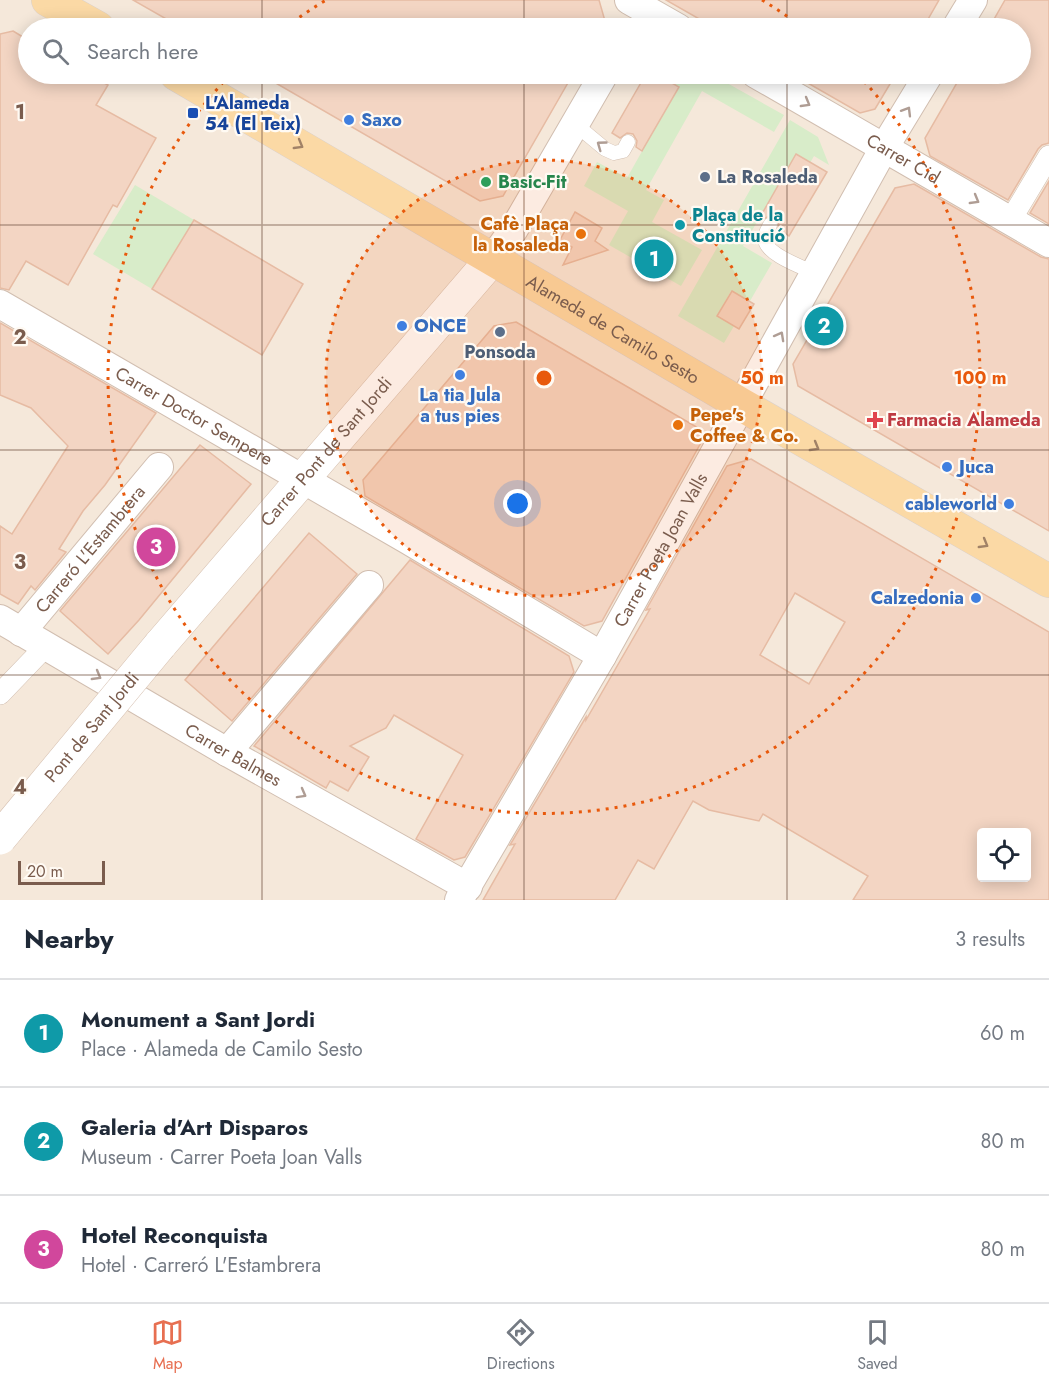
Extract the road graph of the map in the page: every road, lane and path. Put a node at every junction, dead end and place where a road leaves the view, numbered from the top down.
1 (48, 0) edge
2 (973, 0) edge
3 (637, 9) edge
4 (80, 18) edge
5 (656, 18) edge
6 (962, 18) edge
7 (193, 84) edge
8 (598, 84) edge
9 (773, 84) edge
10 (923, 84) edge
11 (575, 124) junction
12 (628, 142) dead end
13 (884, 148) junction
14 (1049, 156) edge
15 (1010, 221) junction
16 (770, 225) dead end
17 (1049, 243) edge
18 (493, 258) junction
19 (815, 273) junction
20 (0, 304) edge
21 (742, 405) junction
22 (159, 467) dead end
23 (302, 480) junction
24 (1049, 581) edge
25 (369, 585) dead end
26 (10, 626) edge
27 (160, 645) joint
28 (46, 646) junction
29 (602, 656) junction
30 (0, 694) edge
31 (227, 752) junction
32 (0, 838) edge
33 (464, 894) edge

1 - 4 main road
2 - 6 street
3 - 5 street
7 -> 18 main road, Alameda de Camilo Sesto
8 - 11 street
9 -> 13 street, Carrer Cid
13 -> 10 street, Carrer Poeta Joan Valls
12 -> 11 lane
11 - 18 street
13 -> 15 street, Carrer Cid
13 - 19 street, Carrer Poeta Joan Valls
14 - 15 street
15 - 17 street, Carrer Cid
16 - 19 lane
18 - 21 main road, Alameda de Camilo Sesto
18 - 23 main road, Carrer Pont de Sant Jordi
21 -> 19 street, Carrer Poeta Joan Valls
20 - 23 street, Carrer Doctor Sempere
21 -> 24 main road, Alameda de Camilo Sesto
21 - 29 street, Carrer Poeta Joan Valls
22 - 26 street, Carreró L'Estambrera
23 - 27 main road, Carrer Pont de Sant Jordi
23 - 29 street, Carrer Doctor Sempere
25 - 31 street
26 - 28 street, Carrer Balmes
27 - 32 main road, Pont de Sant Jordi, bridge
28 - 30 street
28 -> 31 street, Carrer Balmes
29 - 33 street, Carrer Poeta Joan Valls
31 -> 33 street, Carrer Balmes

